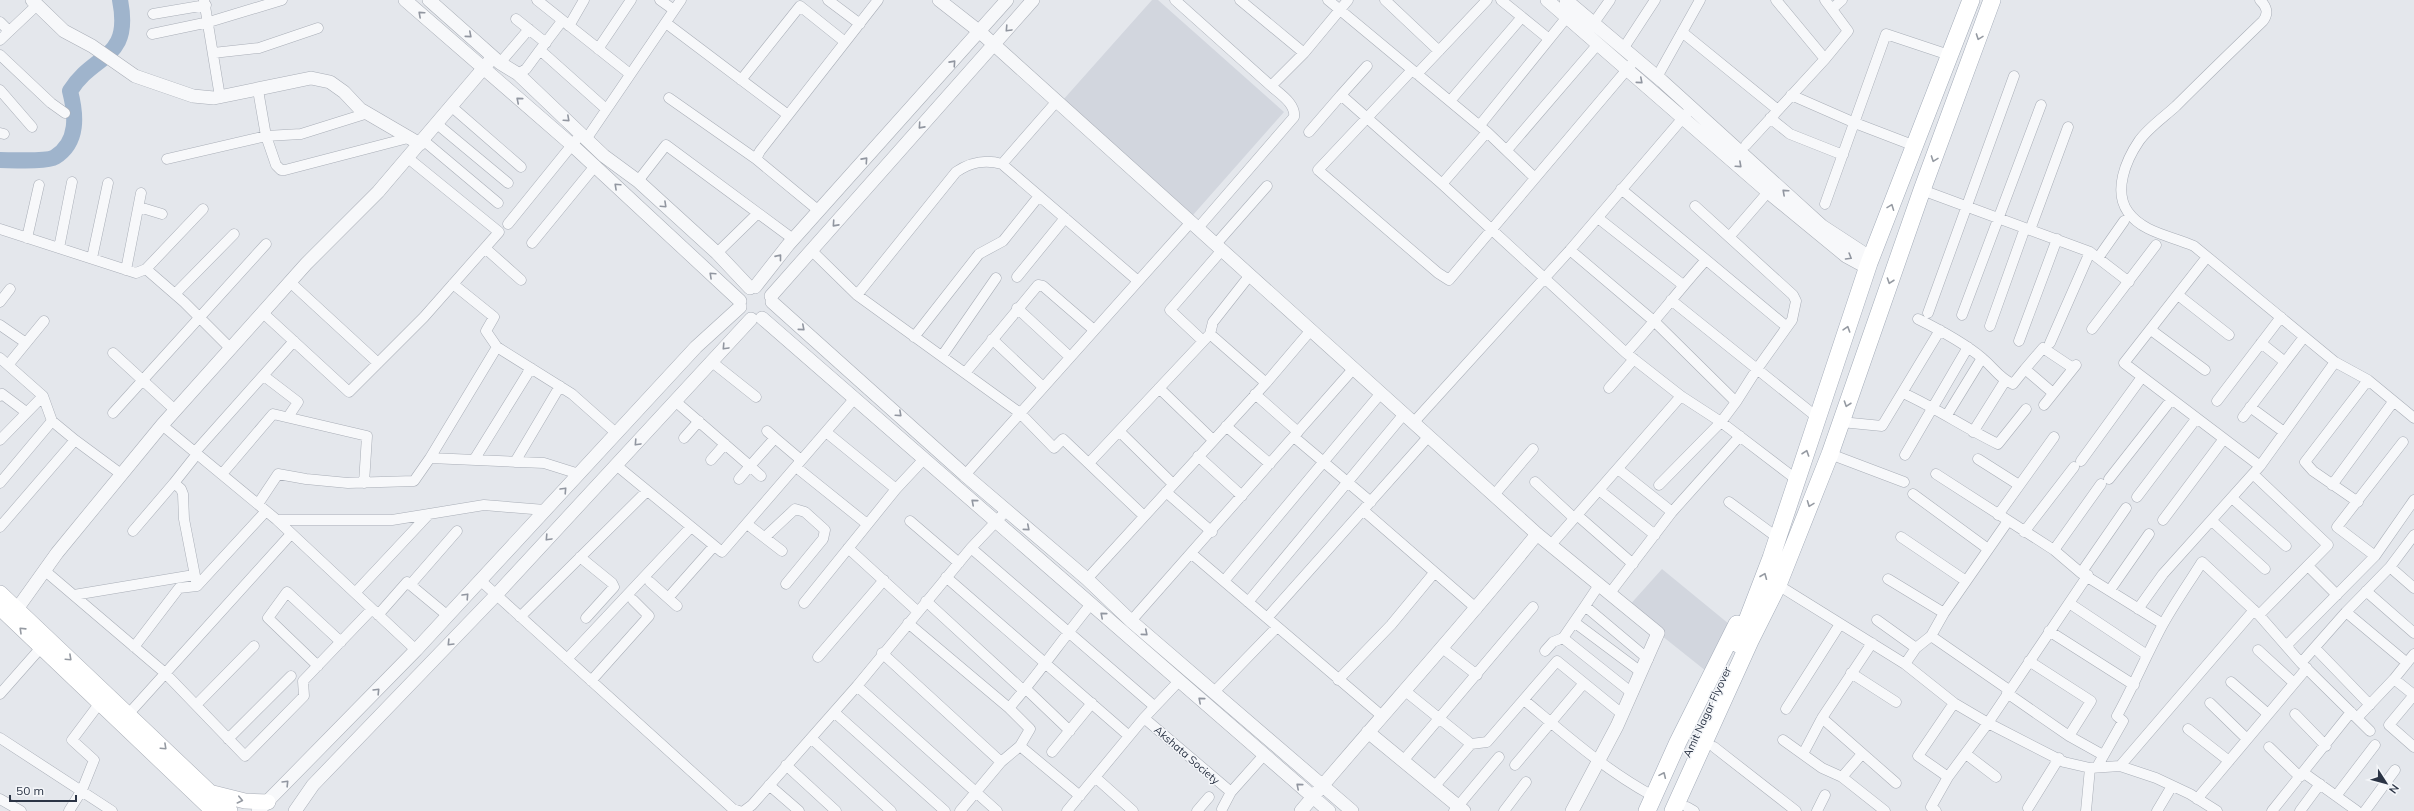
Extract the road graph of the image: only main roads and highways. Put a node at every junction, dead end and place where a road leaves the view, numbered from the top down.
1 (1971, 0) edge
2 (1992, 0) edge
3 (0, 593) edge
4 (0, 608) edge
5 (1756, 614) junction
6 (1746, 639) junction
7 (45, 643) junction
8 (124, 718) junction
9 (1650, 803) edge
10 (210, 805) edge
11 (263, 806) edge
12 (1685, 810) edge
13 (230, 811) edge
14 (1661, 811) edge

5 -> 1 main road
2 -> 5 main road
3 - 7 main road
7 -> 4 main road
5 - 6 main road, Amit Nagar Flyover
9 -> 5 main road
5 - 12 main road
6 - 12 main road, Amit Nagar Flyover
6 - 14 main road, Amit Nagar Flyover
7 -> 8 main road
7 - 8 main road
8 - 10 main road
10 -> 11 main road
10 - 13 main road

